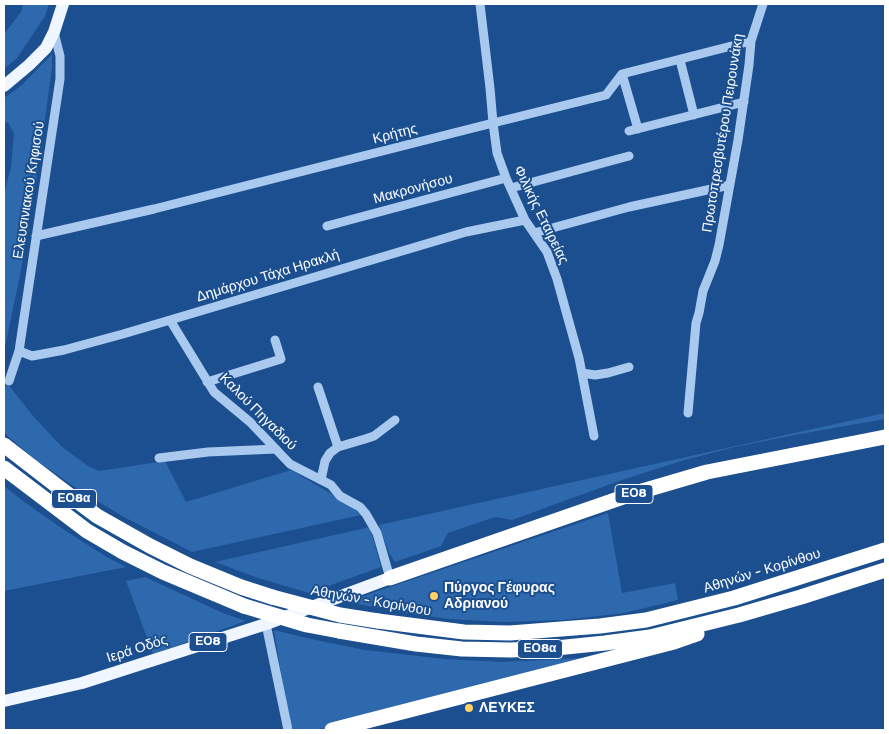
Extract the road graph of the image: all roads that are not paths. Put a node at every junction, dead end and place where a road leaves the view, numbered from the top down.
1 (63, 4) edge
2 (480, 4) edge
3 (762, 4) edge
4 (54, 32) junction
5 (751, 41) junction
6 (680, 60) junction
7 (622, 74) junction
8 (4, 86) edge
9 (744, 102) junction
10 (694, 115) junction
11 (493, 123) junction
12 (629, 156) dead end
13 (506, 178) junction
14 (730, 185) junction
15 (511, 188) junction
16 (525, 220) junction
17 (327, 226) dead end
18 (534, 233) junction
19 (36, 236) junction
20 (170, 320) junction
21 (275, 340) dead end
22 (19, 351) junction
23 (629, 367) dead end
24 (582, 373) junction
25 (9, 381) dead end
26 (207, 382) junction
27 (318, 387) dead end
28 (688, 413) dead end
29 (395, 420) dead end
30 (594, 436) dead end
31 (885, 437) edge
32 (4, 445) edge
33 (338, 447) junction
34 (276, 449) junction
35 (159, 458) dead end
36 (4, 468) edge
37 (321, 480) junction
38 (885, 550) edge
39 (885, 570) edge
40 (390, 578) junction
41 (740, 615) junction
42 (266, 624) junction
43 (4, 701) edge
44 (288, 730) edge
45 (332, 730) edge

1 - 4 main road
2 - 11 street, Φιλικής Εταιρείας
3 - 5 street, Πρωτοπρεσβυτέρου Πειρουνάκη
4 - 8 main road
4 - 19 street, Ελευσινιακού Κηφισού
5 - 6 street
5 - 9 street, Πρωτοπρεσβυτέρου Πειρουνάκη
6 - 7 street
6 - 10 street
7 - 10 street
7 - 11 street, Κρήτης
9 - 10 street
9 - 14 street, Πρωτοπρεσβυτέρου Πειρουνάκη
11 - 13 street, Φιλικής Εταιρείας
11 - 19 street, Κρήτης
12 - 15 street
13 - 15 street, Φιλικής Εταιρείας
13 - 17 street, Μακρονήσου
14 - 18 street
14 - 28 street, Πρωτοπρεσβυτέρου Πειρουνάκη
15 - 16 street, Φιλικής Εταιρείας
16 - 18 street, Φιλικής Εταιρείας
16 - 20 street, Δημάρχου Τάχα Ηρακλή
18 - 24 street, Φιλικής Εταιρείας
19 - 22 street, Ελευσινιακού Κηφισού
20 - 22 street, Δημάρχου Τάχα Ηρακλή
20 - 26 street, Καλού Πηγαδιού
21 - 26 street
22 - 25 street, Ελευσινιακού Κηφισού
23 - 24 street
24 - 30 street, Φιλικής Εταιρείας
26 - 34 street, Καλού Πηγαδιού
27 - 33 street
29 - 33 street
31 - 40 highway, ΕΟ8
32 - 38 highway, Αθηνών - Κορίνθου / ΕΟ8α, bridge
33 - 37 street
34 - 35 street
34 - 37 street, Καλού Πηγαδιού
36 - 41 highway, ΕΟ8α, bridge
37 - 40 street, Καλού Πηγαδιού
39 - 41 highway
40 - 42 main road, Ιερά Οδός / ΕΟ8
41 - 45 highway
42 - 43 main road, Ιερά Οδός / ΕΟ8
42 - 44 street

